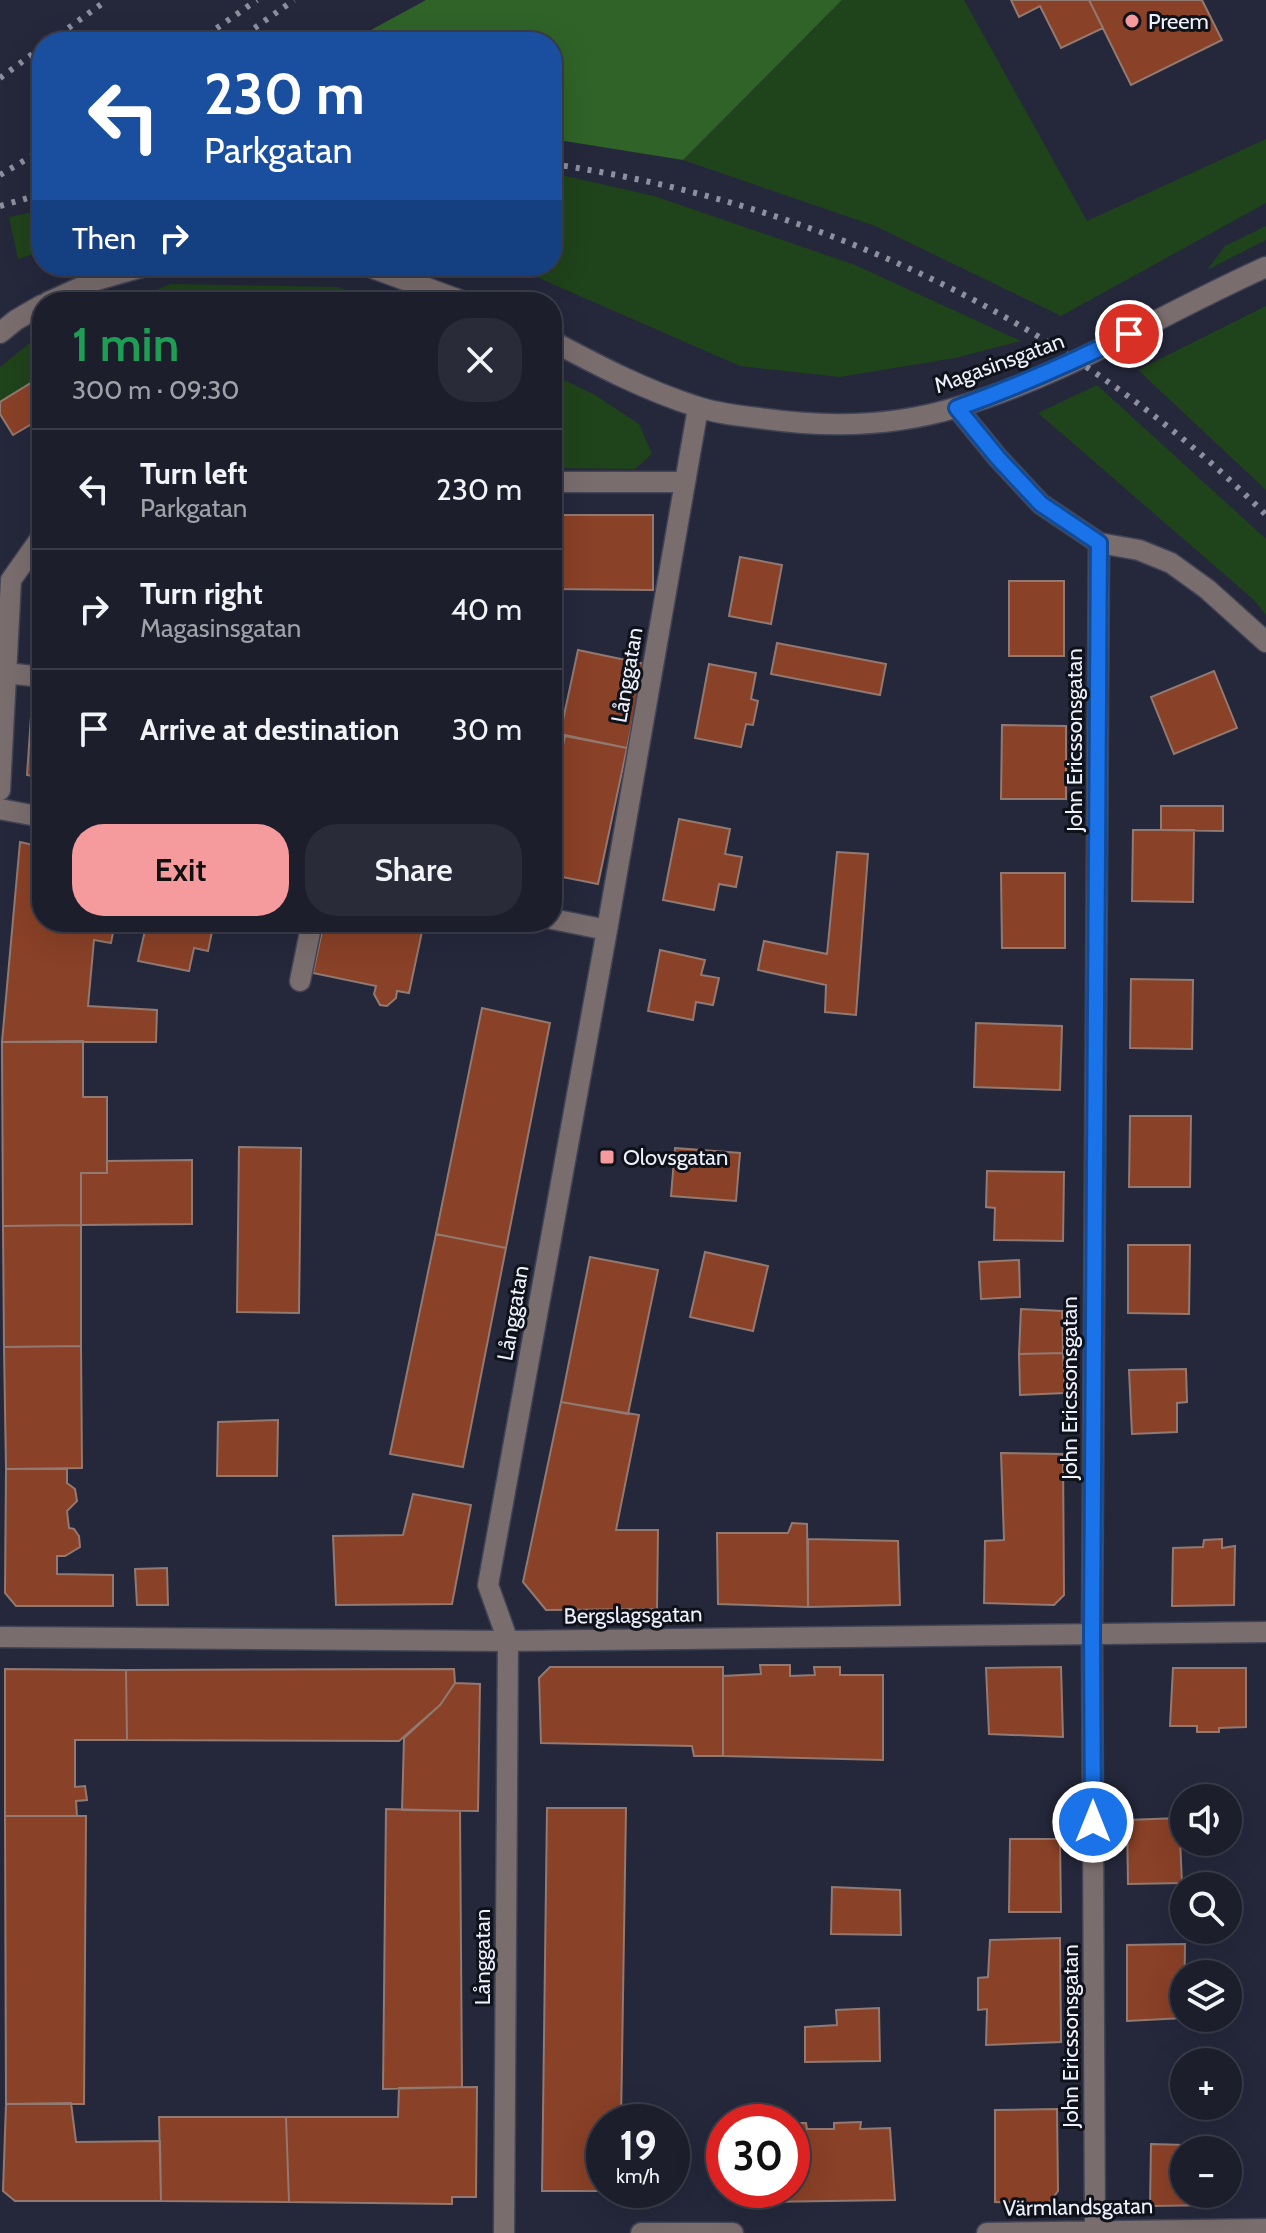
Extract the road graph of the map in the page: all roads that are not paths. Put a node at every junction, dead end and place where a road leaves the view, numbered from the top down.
1 (1266, 267) edge
2 (111, 276) edge
3 (394, 276) edge
4 (70, 292) edge
5 (438, 292) edge
6 (32, 311) edge
7 (0, 333) edge
8 (562, 346) edge
9 (698, 408) junction
10 (957, 408) junction
11 (562, 482) edge
12 (685, 482) junction
13 (1099, 543) junction
14 (32, 550) edge
15 (1266, 642) edge
16 (6, 673) junction
17 (32, 676) edge
18 (0, 790) edge
19 (0, 809) edge
20 (32, 815) edge
21 (562, 921) edge
22 (607, 930) junction
23 (310, 932) edge
24 (300, 981) dead end
25 (1266, 1632) edge
26 (1092, 1633) junction
27 (0, 1637) edge
28 (508, 1641) junction
29 (1266, 2229) edge
30 (1095, 2232) edge
31 (504, 2233) edge
32 (641, 2233) edge
33 (733, 2233) edge
34 (987, 2233) edge

1 - 10 street, Magasinsgatan
2 - 4 street
3 - 5 street
6 - 7 street
8 - 9 street, Magasinsgatan
9 - 10 street, Magasinsgatan
9 - 12 street, Långgatan
10 - 13 street
11 - 12 street
12 - 22 street, Långgatan
13 - 15 street
13 - 26 street, John Ericssonsgatan
14 - 16 street
16 - 17 street
16 - 18 street
19 - 20 street
21 - 22 street
22 - 28 street, Långgatan
23 - 24 street
25 - 26 street, Bergslagsgatan
26 - 28 street, Bergslagsgatan
26 - 30 street, John Ericssonsgatan
27 - 28 street, Bergslagsgatan
28 - 31 street, Långgatan
29 - 30 street, Värmlandsgatan
30 - 34 street, Värmlandsgatan
32 - 33 street

